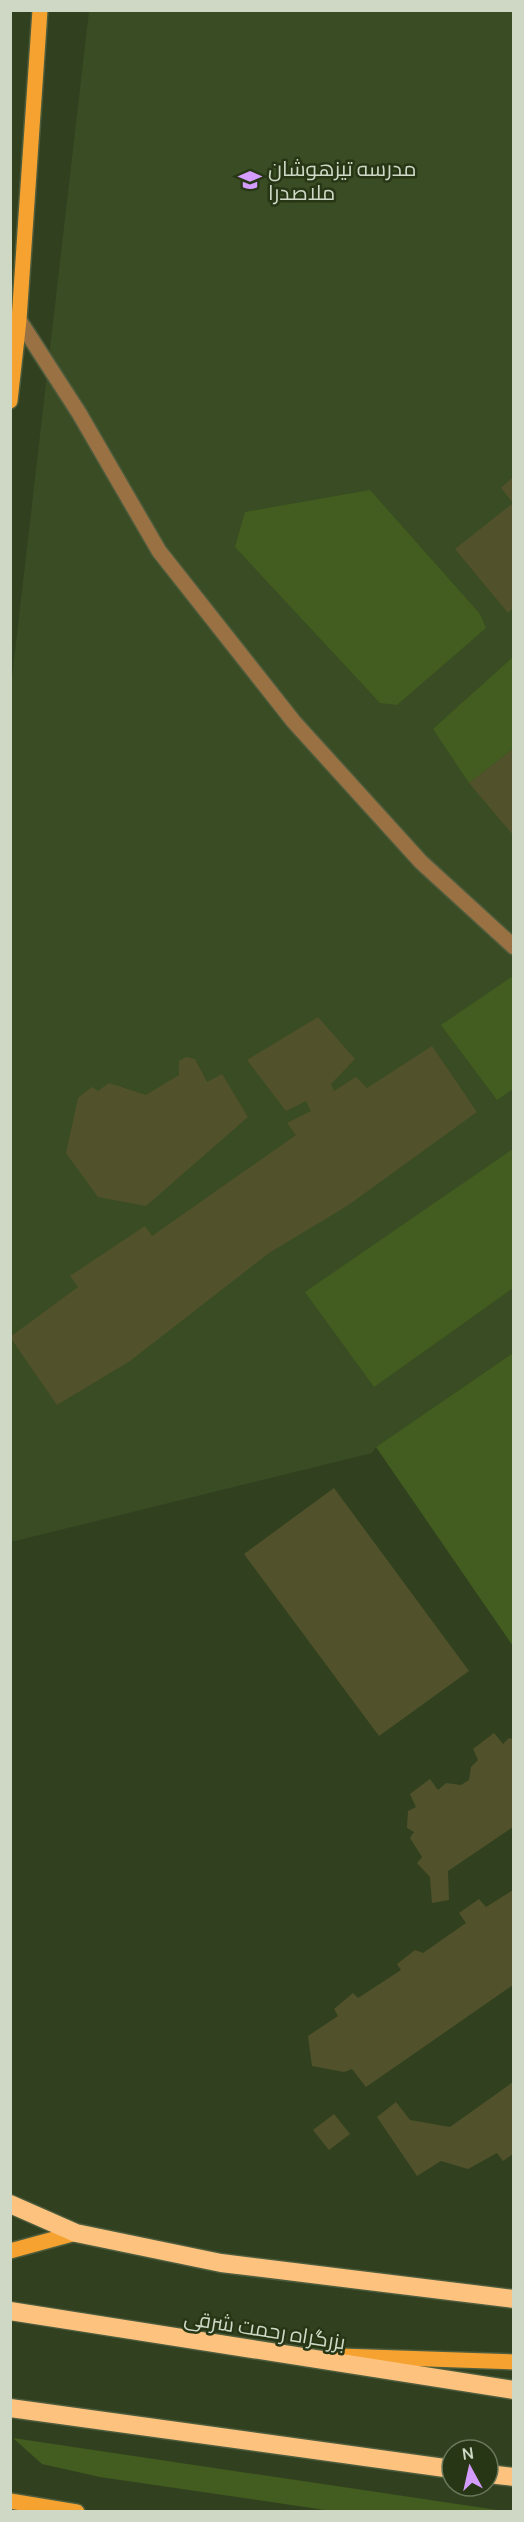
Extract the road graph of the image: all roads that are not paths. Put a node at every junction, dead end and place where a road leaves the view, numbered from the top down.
1 (40, 10) edge
2 (19, 320) junction
3 (10, 401) edge
4 (513, 947) edge
5 (10, 2204) edge
6 (76, 2233) junction
7 (10, 2251) edge
8 (513, 2299) edge
9 (10, 2311) edge
10 (278, 2354) junction
11 (513, 2362) edge
12 (513, 2390) edge
13 (10, 2408) edge
14 (440, 2467) edge
15 (10, 2494) edge
16 (10, 2501) edge
17 (24, 2508) edge
18 (76, 2511) edge

1 - 2 main road
2 - 3 main road
2 - 4 lane
5 - 6 highway
6 - 7 main road
6 - 8 highway
9 - 10 highway, بزرگراه رحمت شرقی
10 - 11 main road
10 - 12 highway, بزرگراه رحمت شرقی
13 - 14 highway
15 - 17 main road
16 - 17 main road
17 - 18 main road

